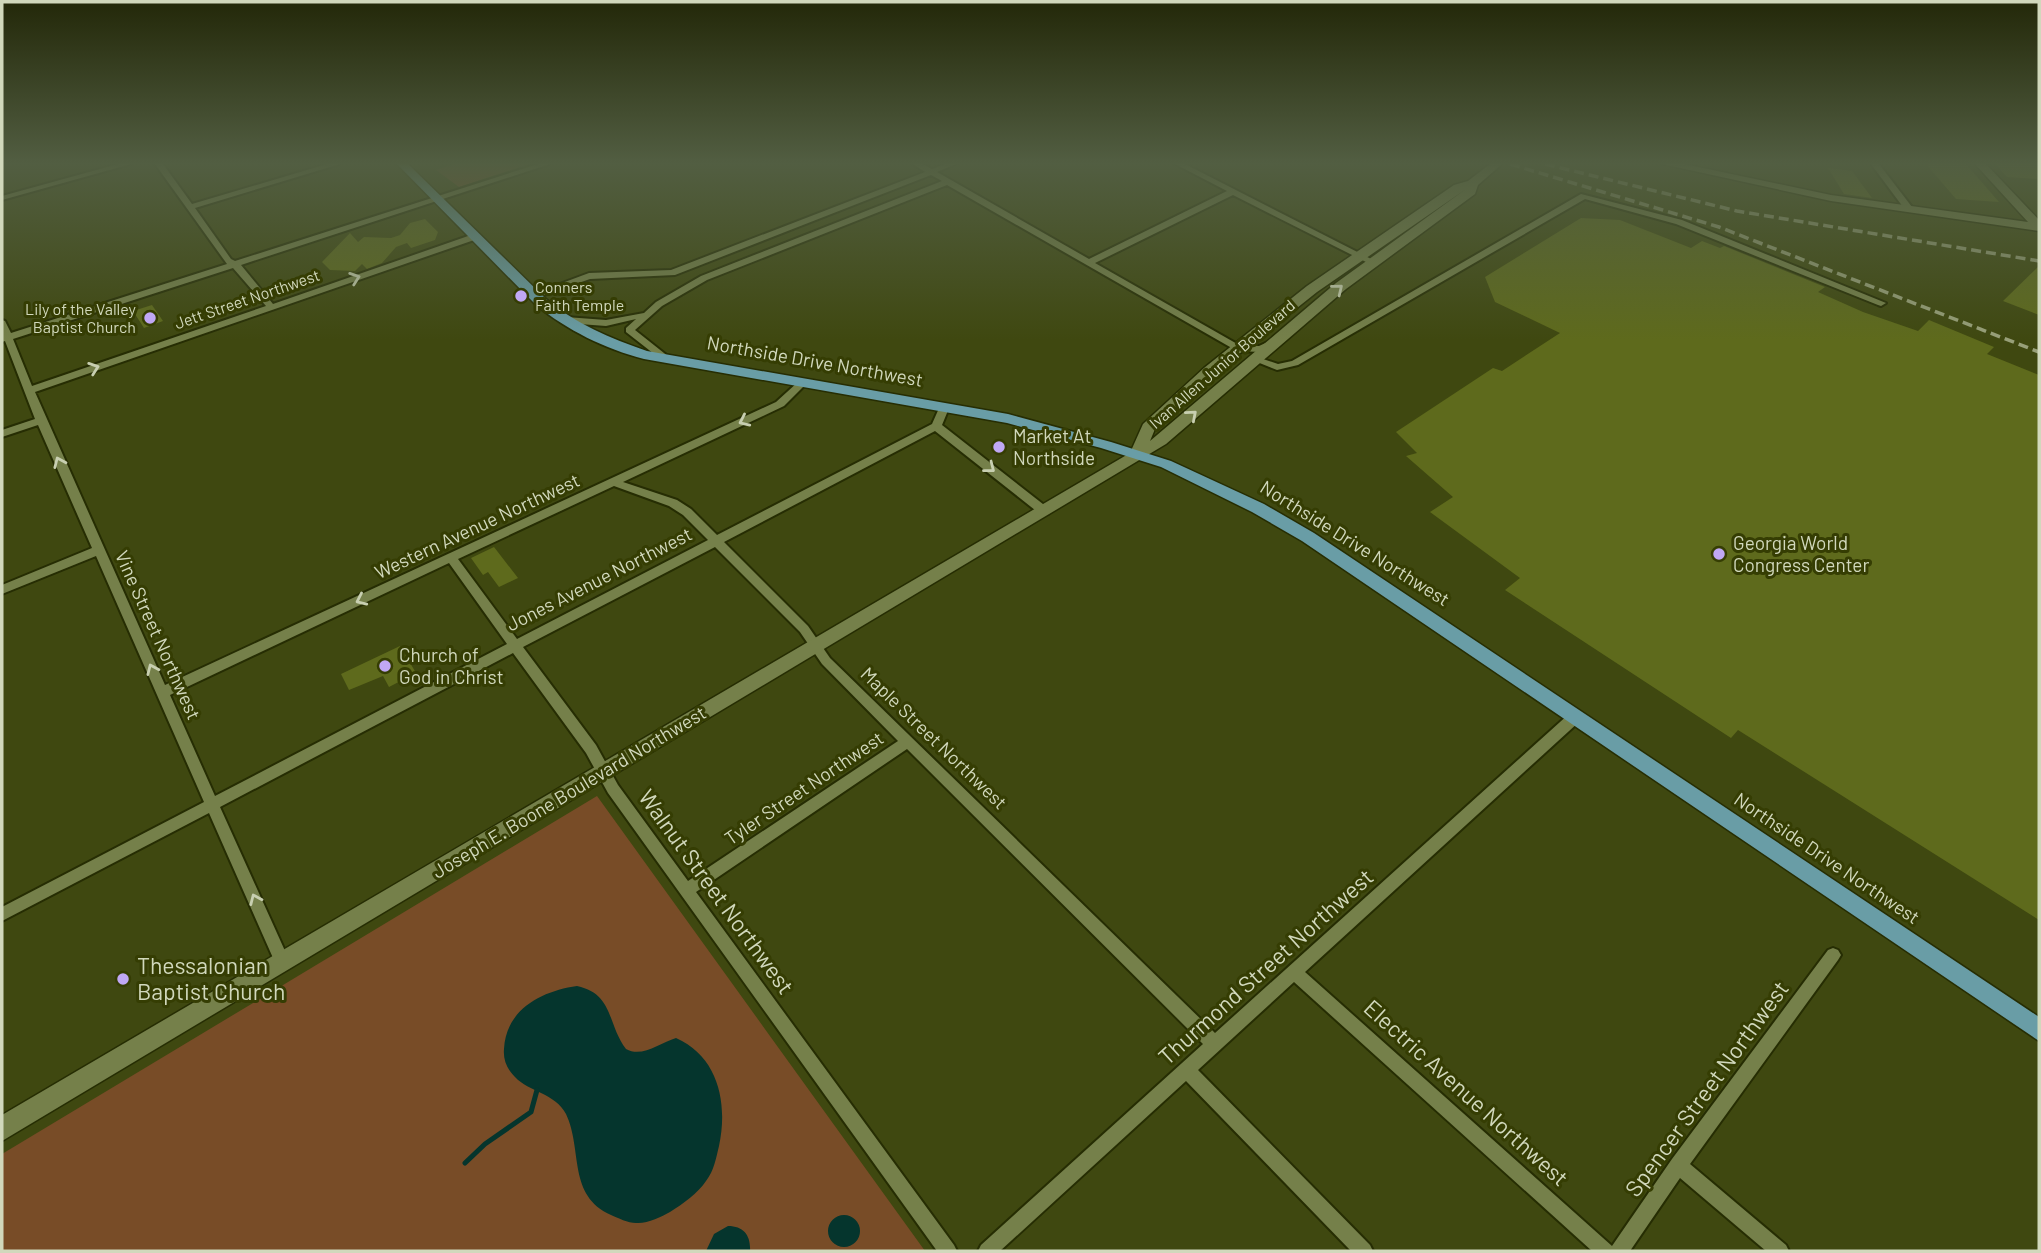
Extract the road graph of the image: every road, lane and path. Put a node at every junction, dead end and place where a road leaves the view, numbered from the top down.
1 (201, 222) edge
2 (366, 222) edge
3 (459, 222) edge
4 (802, 222) edge
5 (845, 222) edge
6 (1017, 222) edge
7 (1170, 222) edge
8 (1291, 222) edge
9 (1407, 222) edge
10 (1428, 222) edge
11 (1538, 222) edge
12 (1680, 222) edge
13 (2006, 222) edge
14 (2039, 227) edge
15 (474, 237) junction
16 (1359, 256) junction
17 (1373, 262) junction
18 (1088, 263) junction
19 (234, 265) junction
20 (535, 295) junction
21 (1881, 303) dead end
22 (271, 307) junction
23 (646, 313) junction
24 (566, 320) junction
25 (2, 323) edge
26 (5, 338) edge
27 (1279, 340) junction
28 (1237, 348) junction
29 (666, 359) junction
30 (1257, 360) junction
31 (801, 384) junction
32 (29, 391) junction
33 (944, 408) junction
34 (41, 420) junction
35 (936, 426) junction
36 (2, 434) edge
37 (1137, 455) junction
38 (614, 482) junction
39 (1044, 510) junction
40 (716, 540) junction
41 (98, 550) junction
42 (451, 558) junction
43 (2, 590) edge
44 (515, 645) junction
45 (815, 646) junction
46 (163, 692) junction
47 (1575, 717) junction
48 (908, 741) junction
49 (603, 772) junction
50 (213, 803) junction
51 (686, 890) junction
52 (2, 914) edge
53 (1833, 955) dead end
54 (282, 962) junction
55 (1294, 972) junction
56 (2039, 1030) edge
57 (1215, 1044) junction
58 (1187, 1070) junction
59 (2, 1129) edge
60 (1678, 1165) junction
61 (948, 1251) edge
62 (987, 1251) edge
63 (1364, 1251) edge
64 (1605, 1251) edge
65 (1619, 1251) edge
66 (1780, 1251) edge

1 - 19 street
2 - 19 street
3 - 15 main road, Northside Drive Northwest
4 - 20 street
5 - 23 street
6 - 18 street
7 - 18 street
8 - 16 street
9 - 16 main road, Ivan Allen Junior Boulevard
10 - 17 main road, Ivan Allen Junior Boulevard
11 - 30 street
12 - 21 street
13 - 14 main road
15 - 20 main road, Northside Drive Northwest
22 -> 15 street, Jett Street Northwest
16 - 17 street
16 - 28 main road, Ivan Allen Junior Boulevard
27 -> 17 main road, Ivan Allen Junior Boulevard
18 - 28 street
19 - 22 street
19 - 26 street
20 - 24 main road, Northside Drive Northwest
32 -> 22 street, Jett Street Northwest
23 - 24 street
23 - 29 street
24 - 29 main road, Northside Drive Northwest
25 - 26 street, Vine Street Northwest
26 - 32 street, Vine Street Northwest
27 - 28 street
27 - 30 main road, Ivan Allen Junior Boulevard
28 - 37 main road, Ivan Allen Junior Boulevard
29 - 31 main road, Northside Drive Northwest
37 -> 30 main road, Ivan Allen Junior Boulevard
31 - 33 main road, Northside Drive Northwest
31 -> 38 street, Western Avenue Northwest
32 - 34 street, Vine Street Northwest
33 - 35 street
33 - 37 main road, Northside Drive Northwest
34 - 36 street
41 -> 34 street, Vine Street Northwest
35 -> 39 street
35 - 40 street, Jones Avenue Northwest
37 - 39 main road, Joseph E. Boone Boulevard Northwest
37 - 47 main road, Northside Drive Northwest
38 - 40 street, Maple Street Northwest
38 - 42 street, Western Avenue Northwest
39 - 45 main road, Joseph E. Boone Boulevard Northwest
40 - 44 street, Jones Avenue Northwest
40 - 45 street, Maple Street Northwest
41 - 43 street
46 -> 41 street, Vine Street Northwest
42 - 44 street, Walnut Street Northwest
42 -> 46 street, Western Avenue Northwest
44 - 49 street, Walnut Street Northwest
44 - 50 street, Jones Avenue Northwest
45 - 48 street, Maple Street Northwest
45 - 49 main road, Joseph E. Boone Boulevard Northwest
46 - 50 street, Vine Street Northwest
47 - 55 street, Thurmond Street Northwest
47 - 56 main road, Northside Drive Northwest
48 - 51 street, Tyler Street Northwest
48 - 57 street, Maple Street Northwest
49 - 51 street, Walnut Street Northwest
49 - 54 main road, Joseph E. Boone Boulevard Northwest
50 - 52 street, Jones Avenue Northwest
54 -> 50 street, Vine Street Northwest
51 - 61 street, Walnut Street Northwest
53 - 60 street, Spencer Street Northwest
54 - 59 main road, Joseph E. Boone Boulevard Northwest
55 - 57 street, Thurmond Street Northwest
55 - 64 street, Electric Avenue Northwest
57 - 58 street, Thurmond Street Northwest
58 - 62 street, Thurmond Street Northwest
58 - 63 street
60 - 65 street, Spencer Street Northwest
60 - 66 street

